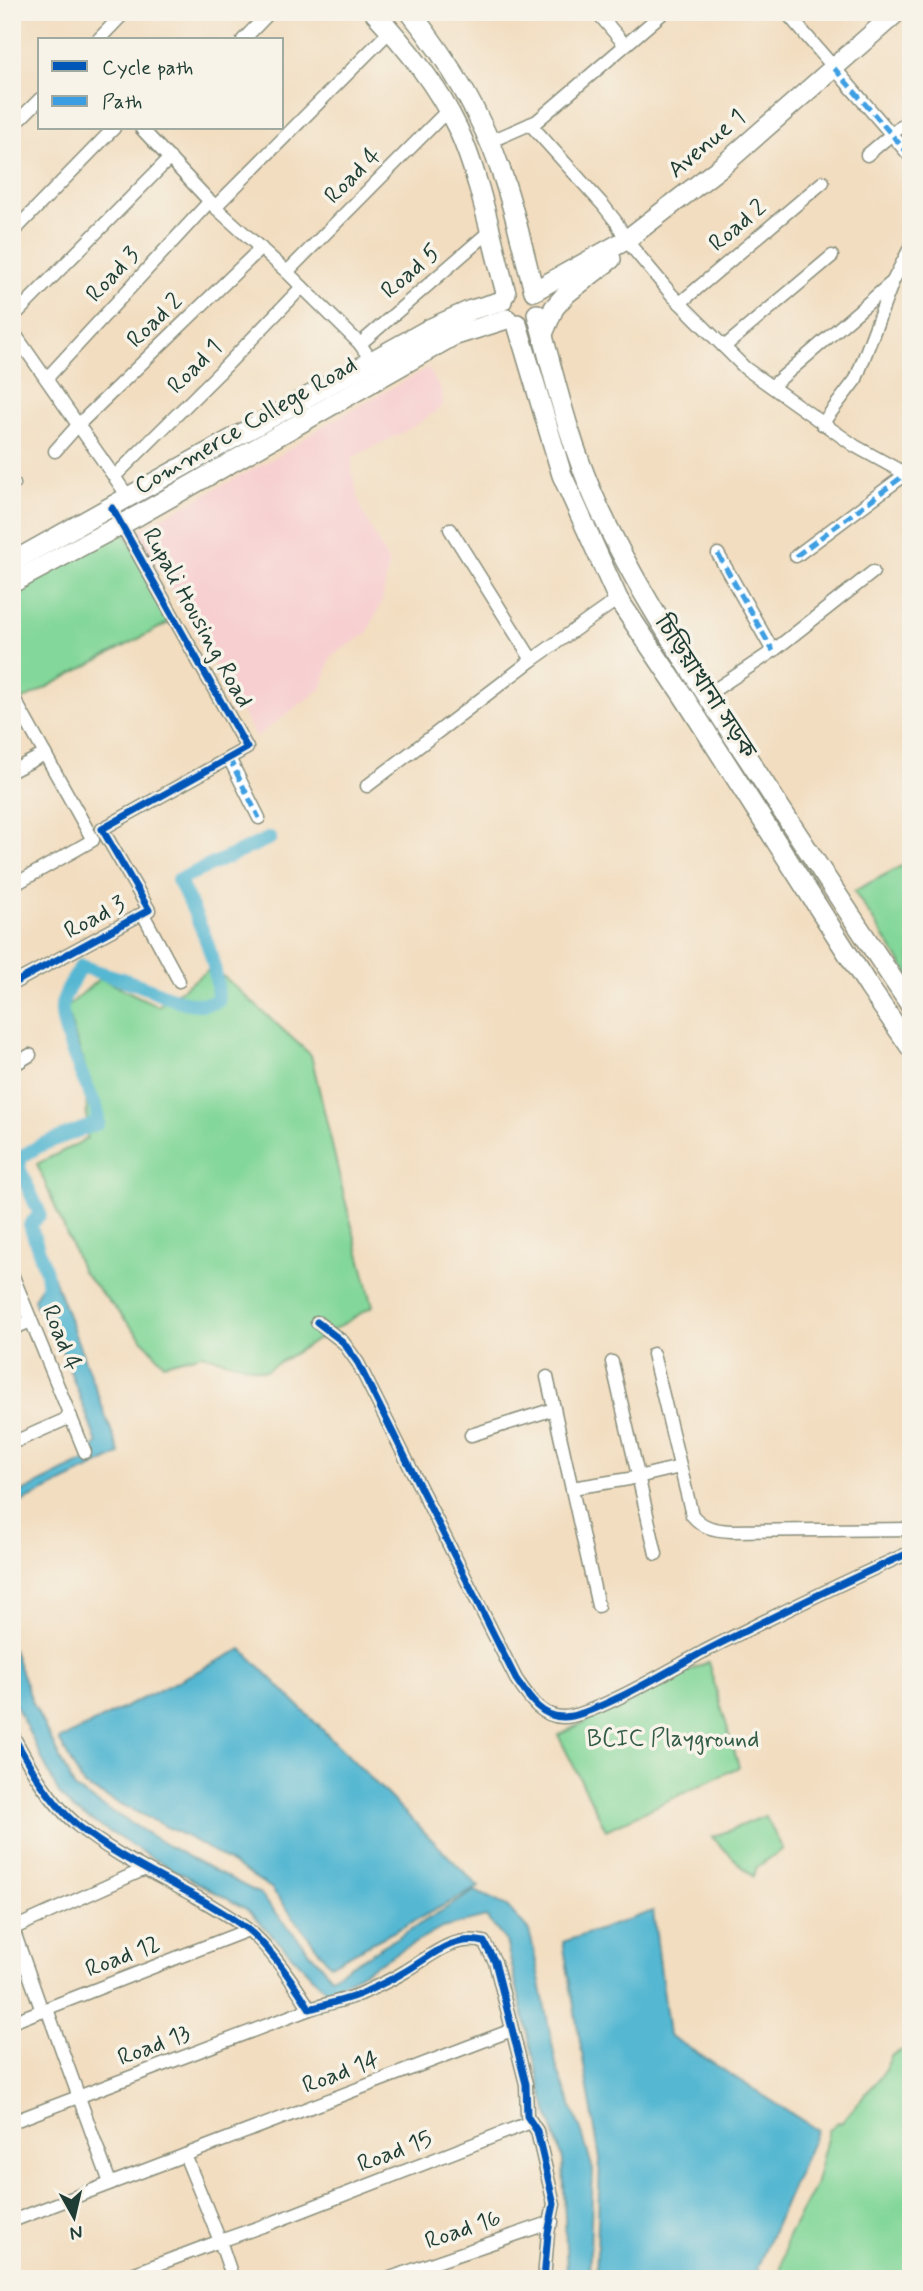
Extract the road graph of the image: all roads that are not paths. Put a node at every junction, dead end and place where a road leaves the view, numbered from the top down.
1 (125, 12) edge
2 (270, 12) edge
3 (410, 12) edge
4 (597, 12) edge
5 (664, 12) edge
6 (786, 12) edge
7 (897, 12) edge
8 (387, 20) edge
9 (100, 38) edge
10 (245, 38) edge
11 (625, 45) junction
12 (834, 68) junction
13 (38, 101) edge
14 (448, 110) junction
15 (911, 118) edge
16 (530, 124) junction
17 (12, 127) edge
18 (284, 129) edge
19 (112, 130) edge
20 (283, 130) edge
21 (149, 131) edge
22 (891, 135) junction
23 (489, 142) junction
24 (867, 155) dead end
25 (911, 157) edge
26 (170, 158) junction
27 (823, 182) dead end
28 (213, 204) junction
29 (490, 231) junction
30 (12, 233) edge
31 (626, 240) junction
32 (911, 246) edge
33 (261, 248) junction
34 (832, 256) dead end
35 (287, 272) junction
36 (893, 281) junction
37 (302, 287) junction
38 (534, 291) junction
39 (680, 303) junction
40 (508, 309) junction
41 (537, 314) junction
42 (12, 318) edge
43 (12, 330) edge
44 (543, 334) junction
45 (724, 347) junction
46 (366, 352) junction
47 (47, 378) junction
48 (772, 386) junction
49 (79, 424) junction
50 (822, 424) junction
51 (55, 451) dead end
52 (911, 459) edge
53 (115, 476) junction
54 (908, 479) edge
55 (125, 511) junction
56 (450, 529) dead end
57 (718, 554) dead end
58 (796, 556) dead end
59 (12, 562) edge
60 (873, 572) dead end
61 (634, 575) junction
62 (12, 583) edge
63 (615, 592) junction
64 (773, 651) junction
65 (532, 660) junction
66 (12, 695) edge
67 (707, 695) junction
68 (45, 754) junction
69 (229, 758) junction
70 (12, 771) edge
71 (367, 786) dead end
72 (259, 818) dead end
73 (12, 886) edge
74 (143, 914) junction
75 (179, 981) dead end
76 (12, 984) edge
77 (911, 1006) edge
78 (911, 1048) edge
79 (30, 1055) dead end
80 (12, 1066) edge
81 (12, 1273) edge
82 (31, 1321) junction
83 (317, 1322) dead end
84 (12, 1329) edge
85 (653, 1354) dead end
86 (612, 1362) dead end
87 (547, 1377) dead end
88 (554, 1409) junction
89 (71, 1417) junction
90 (471, 1435) dead end
91 (12, 1443) edge
92 (85, 1452) dead end
93 (680, 1467) junction
94 (639, 1477) junction
95 (572, 1488) junction
96 (911, 1529) edge
97 (911, 1552) edge
98 (656, 1554) dead end
99 (598, 1606) dead end
100 (13, 1738) edge
101 (145, 1869) junction
102 (13, 1929) edge
103 (248, 1930) junction
104 (310, 2009) junction
105 (45, 2010) junction
106 (12, 2022) edge
107 (512, 2030) junction
108 (79, 2096) junction
109 (12, 2122) edge
110 (531, 2122) junction
111 (185, 2155) junction
112 (110, 2183) junction
113 (12, 2221) edge
114 (552, 2222) junction
115 (220, 2241) junction
116 (119, 2279) edge
117 (233, 2279) edge
118 (387, 2279) edge
119 (544, 2279) edge

1 - 9 street
2 - 10 street
3 - 23 main road, চিড়িয়াখানা সড়ক
4 - 11 street
5 - 11 street
6 - 12 street
7 - 12 main road, Avenue 1
8 - 14 main road, চিড়িয়াখানা সড়ক
8 - 18 street, Road 3
11 - 16 street
12 - 22 street
12 - 31 main road, Avenue 1
13 - 17 street
14 - 29 main road, চিড়িয়াখানা সড়ক
14 - 35 street, Road 4
15 - 22 street
16 - 23 street
16 - 31 street
19 - 30 street
20 - 28 street, Road 3
21 - 26 street
22 - 24 street
22 - 25 street
23 - 38 main road, চিড়িয়াখানা সড়ক
26 - 28 street
26 - 42 street
27 - 39 street, Road 2
28 - 33 street
28 - 47 street, Road 3
29 - 40 main road, চিড়িয়াখানা সড়ক
29 - 46 street, Road 5
31 - 38 main road, Avenue 1
31 - 39 street
31 - 44 main road
32 - 36 street
33 - 35 street
33 - 49 street, Road 2
34 - 45 street
35 - 37 street
36 - 48 street
36 - 50 street
37 - 46 street
37 - 53 street, Road 1
38 - 40 main road
38 - 41 main road, চিড়িয়াখানা সড়ক
39 - 45 street
40 - 41 main road
40 - 46 main road, Commerce College Road
40 - 55 main road, Commerce College Road
40 - 63 main road, চিড়িয়াখানা সড়ক
41 - 44 main road, চিড়িয়াখানা সড়ক
43 - 47 street, Rupali Housing Road
44 - 61 main road, চিড়িয়াখানা সড়ক
45 - 48 street
46 - 55 main road, Commerce College Road
47 - 49 street, Rupali Housing Road
48 - 50 street
49 - 51 street, Road 2
49 - 53 street, Rupali Housing Road
50 - 54 street
52 - 54 street
53 - 55 street, Rupali Housing Road
54 - 58 street
55 - 59 main road, Commerce College Road
55 - 62 main road, Commerce College Road
55 - 69 street, Rupali Housing Road
56 - 65 street
57 - 64 street
60 - 64 street
61 - 63 main road
61 - 67 main road, চিড়িয়াখানা সড়ক
63 - 65 street
63 - 78 main road, চিড়িয়াখানা সড়ক
64 - 67 street
65 - 71 street
66 - 68 street
67 - 77 main road, চিড়িয়াখানা সড়ক
68 - 70 street
68 - 73 street
69 - 72 street
69 - 74 street, Road 3
74 - 75 street
74 - 76 street, Road 3
79 - 80 street
81 - 82 street, Road 4
82 - 84 street
82 - 89 street, Road 4
83 - 97 street
85 - 93 street
86 - 94 street
87 - 88 street
88 - 90 street
88 - 95 street
89 - 91 street
89 - 92 street, Road 4
93 - 94 street
93 - 96 street
94 - 95 street
94 - 98 street
95 - 99 street
100 - 101 street
101 - 102 street
101 - 103 street
102 - 105 street
103 - 104 street
103 - 105 street, Road 12
104 - 107 street, Road 13
104 - 108 street, Road 13
105 - 106 street, Road 12
105 - 108 street
107 - 110 street, Road 13
107 - 111 street, Road 14
108 - 109 street, Road 13
108 - 112 street
110 - 114 street, Road 13
110 - 115 street, Road 15
111 - 112 street, Road 14
111 - 115 street
112 - 113 street
114 - 118 street, Road 16
114 - 119 street, Road 13
115 - 116 street
115 - 117 street

